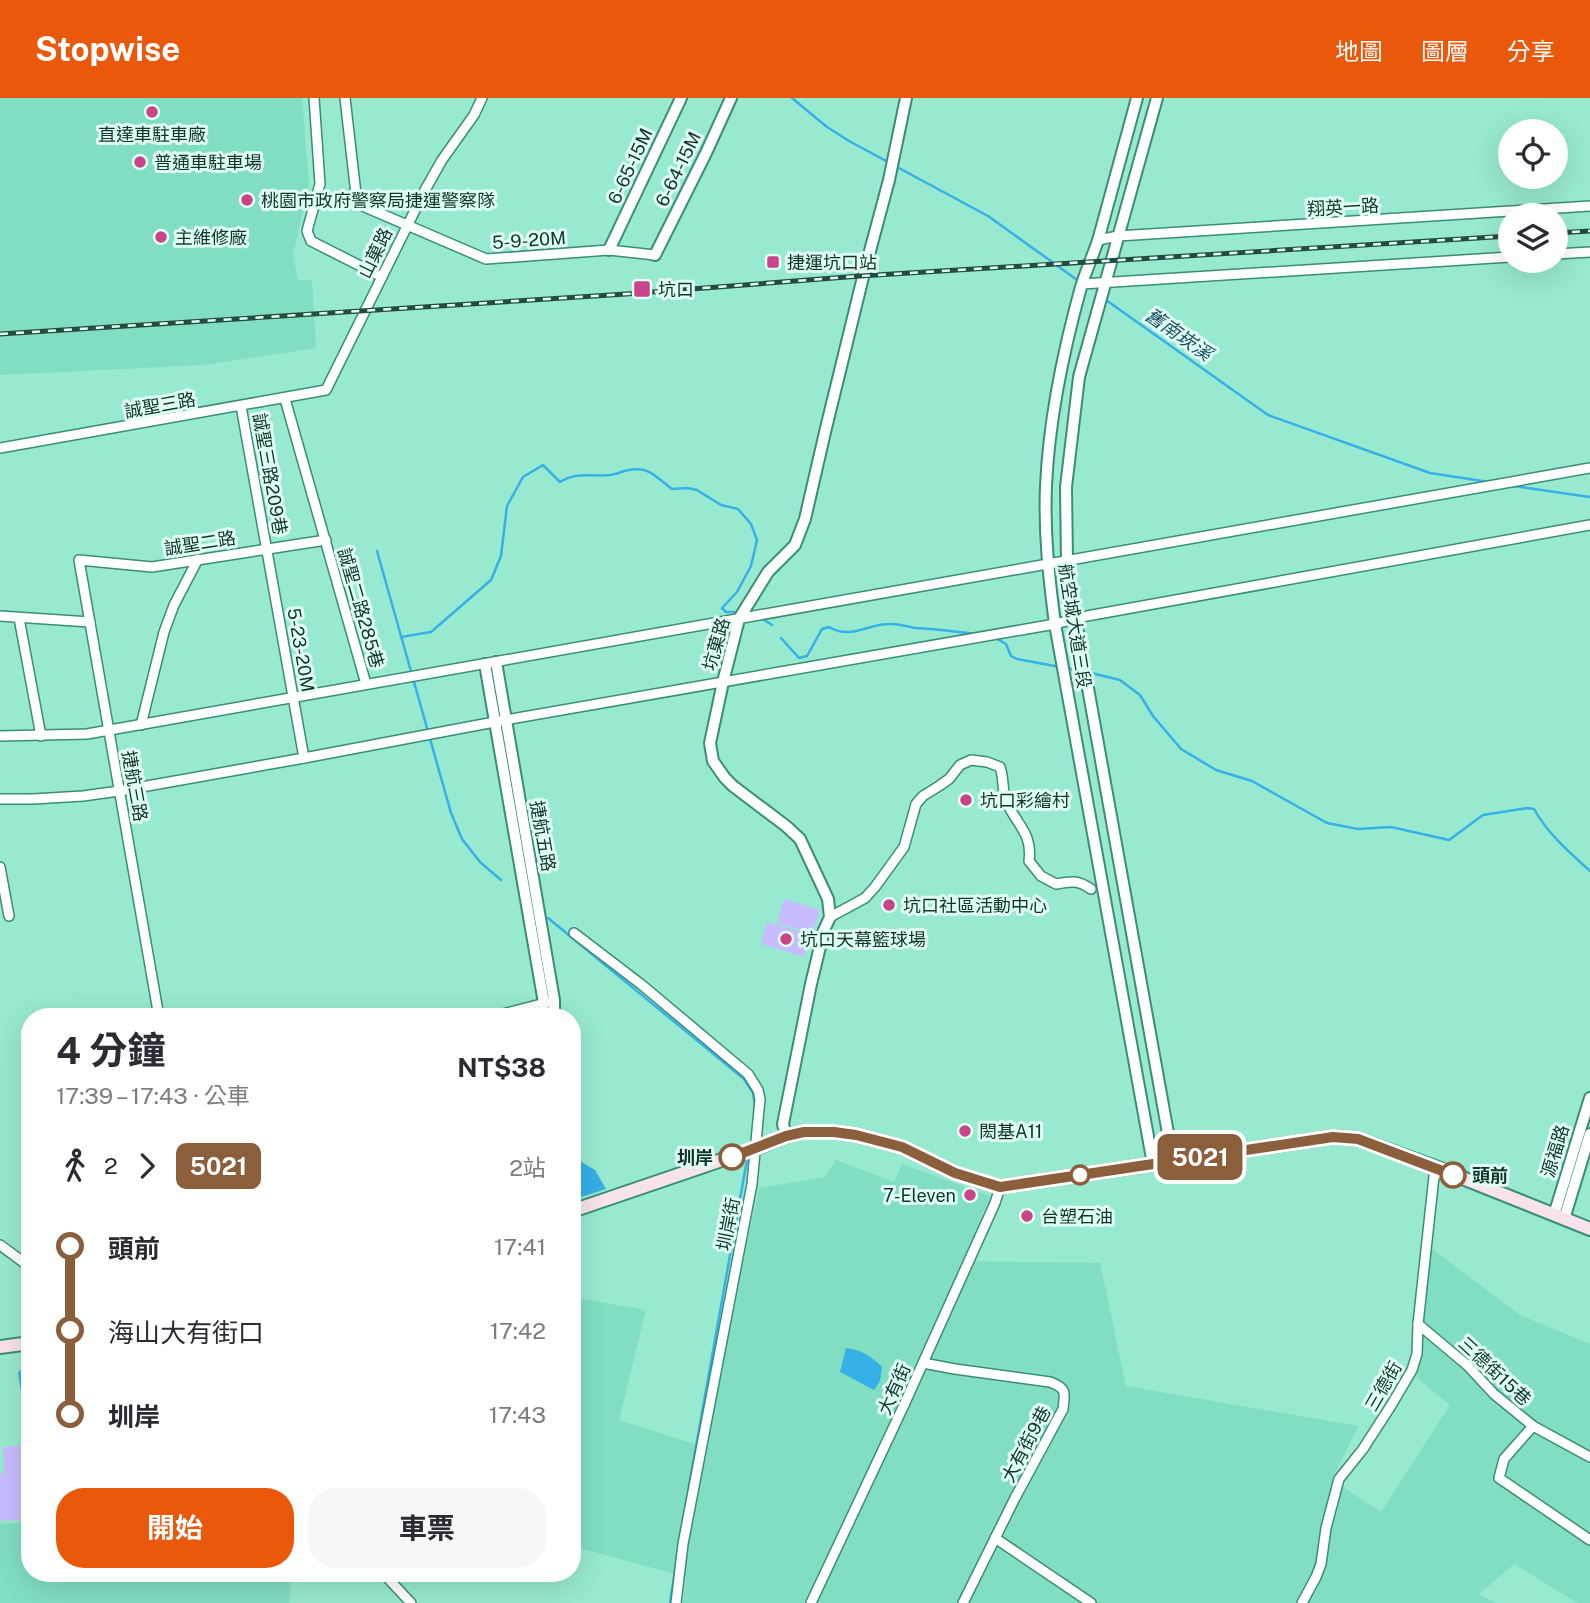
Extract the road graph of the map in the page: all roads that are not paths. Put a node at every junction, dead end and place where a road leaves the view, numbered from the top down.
1 (314, 98) edge
2 (345, 98) edge
3 (482, 98) edge
4 (681, 98) edge
5 (731, 98) edge
6 (906, 98) edge
7 (1137, 98) edge
8 (1157, 98) edge
9 (1590, 206) edge
10 (407, 224) junction
11 (1118, 236) junction
12 (1098, 240) junction
13 (609, 250) junction
14 (1590, 251) edge
15 (1568, 253) edge
16 (655, 255) joint
17 (1498, 258) edge
18 (382, 276) junction
19 (1105, 282) junction
20 (1082, 284) junction
21 (326, 390) joint
22 (285, 399) junction
23 (241, 407) junction
24 (0, 448) edge
25 (1590, 468) edge
26 (1590, 525) edge
27 (326, 540) junction
28 (267, 548) junction
29 (198, 559) junction
30 (79, 560) joint
31 (1067, 561) junction
32 (1047, 564) junction
33 (0, 616) edge
34 (19, 618) junction
35 (739, 619) junction
36 (1076, 619) junction
37 (90, 622) junction
38 (1055, 624) junction
39 (491, 663) junction
40 (723, 682) junction
41 (366, 684) junction
42 (294, 698) junction
43 (499, 721) junction
44 (141, 725) junction
45 (109, 731) junction
46 (0, 736) edge
47 (41, 736) junction
48 (304, 758) junction
49 (119, 790) junction
50 (0, 799) edge
51 (0, 867) edge
52 (1091, 890) dead end
53 (9, 916) dead end
54 (830, 917) junction
55 (574, 933) dead end
56 (549, 1002) junction
57 (157, 1008) edge
58 (526, 1008) edge
59 (546, 1008) edge
60 (551, 1008) edge
61 (1590, 1098) edge
62 (1590, 1134) edge
63 (786, 1136) junction
64 (754, 1149) junction
65 (1173, 1161) junction
66 (1153, 1164) junction
67 (1435, 1167) junction
68 (1000, 1187) junction
69 (581, 1208) edge
70 (1559, 1217) junction
71 (1590, 1229) edge
72 (0, 1245) edge
73 (21, 1261) edge
74 (1418, 1324) junction
75 (21, 1344) edge
76 (0, 1347) edge
77 (923, 1363) junction
78 (1533, 1426) junction
79 (1590, 1457) edge
80 (995, 1538) junction
81 (1590, 1540) edge
82 (391, 1582) edge
83 (411, 1603) edge
84 (676, 1603) edge
85 (811, 1603) edge
86 (963, 1603) edge
87 (1091, 1603) edge
88 (1301, 1603) edge

1 - 18 street
2 - 10 street, 5-9-20M
3 - 10 street, 山菓路
4 - 13 street, 6-65-15M
5 - 16 street, 6-64-15M
6 - 35 street, 坑菓路
7 - 12 street, 航空城大道三段
8 - 11 street, 航空城大道三段
9 - 11 street, 翔英一路
10 - 13 street, 5-9-20M
10 - 18 street, 山菓路
11 - 12 street, 翔英一路
11 - 19 street, 航空城大道三段
12 - 20 street, 航空城大道三段
13 - 16 street, 5-9-20M
14 - 15 street
17 - 19 street
18 - 21 street, 山菓路
19 - 20 street
19 - 31 street, 航空城大道三段
20 - 32 street, 航空城大道三段
21 - 22 street, 誠聖三路
22 - 23 street, 誠聖三路
22 - 27 street, 誠聖二路285巷
23 - 24 street, 誠聖三路
23 - 28 street, 誠聖三路209巷
25 - 31 street
26 - 36 street
27 - 28 street, 誠聖二路
27 - 41 street, 誠聖二路285巷
28 - 29 street, 誠聖二路
28 - 42 street, 5-23-20M
29 - 30 street, 誠聖二路
29 - 44 street
30 - 37 street, 捷航三路
31 - 32 street
31 - 36 street, 航空城大道三段
32 - 35 street
32 - 38 street, 航空城大道三段
33 - 34 street
34 - 37 street
34 - 47 street
35 - 39 street
35 - 40 street, 坑菓路
36 - 38 street
36 - 65 street, 航空城大道三段
37 - 45 street, 捷航三路
38 - 40 street
38 - 66 street, 航空城大道三段
39 - 41 street
39 - 43 street, 捷航五路
40 - 43 street
40 - 54 street, 坑菓路
41 - 42 street
42 - 44 street
42 - 48 street, 5-23-20M
43 - 48 street
43 - 56 street, 捷航五路
44 - 45 street
45 - 47 street
45 - 49 street, 捷航三路
46 - 47 street
48 - 49 street
49 - 50 street
49 - 57 street, 捷航三路
51 - 53 street
52 - 54 street
54 - 63 street
55 - 64 street, 圳岸街
56 - 58 street
56 - 59 street, 捷航五路
56 - 60 street, 捷航五路
61 - 70 street, 源福路
62 - 70 street, 源福路
63 - 64 main road
63 - 68 main road
64 - 69 main road
64 - 84 street, 圳岸街
65 - 66 main road
65 - 67 main road
66 - 68 main road
67 - 70 main road
67 - 74 street, 三德街
68 - 77 street, 大有街
70 - 71 main road
72 - 73 street
74 - 78 street, 三德街15巷
74 - 88 street, 三德街
75 - 76 main road
77 - 80 street, 大有街9巷
77 - 85 street, 大有街
78 - 79 street, 三德街15巷
78 - 81 street
80 - 86 street, 大有街9巷
80 - 87 street
82 - 83 street

